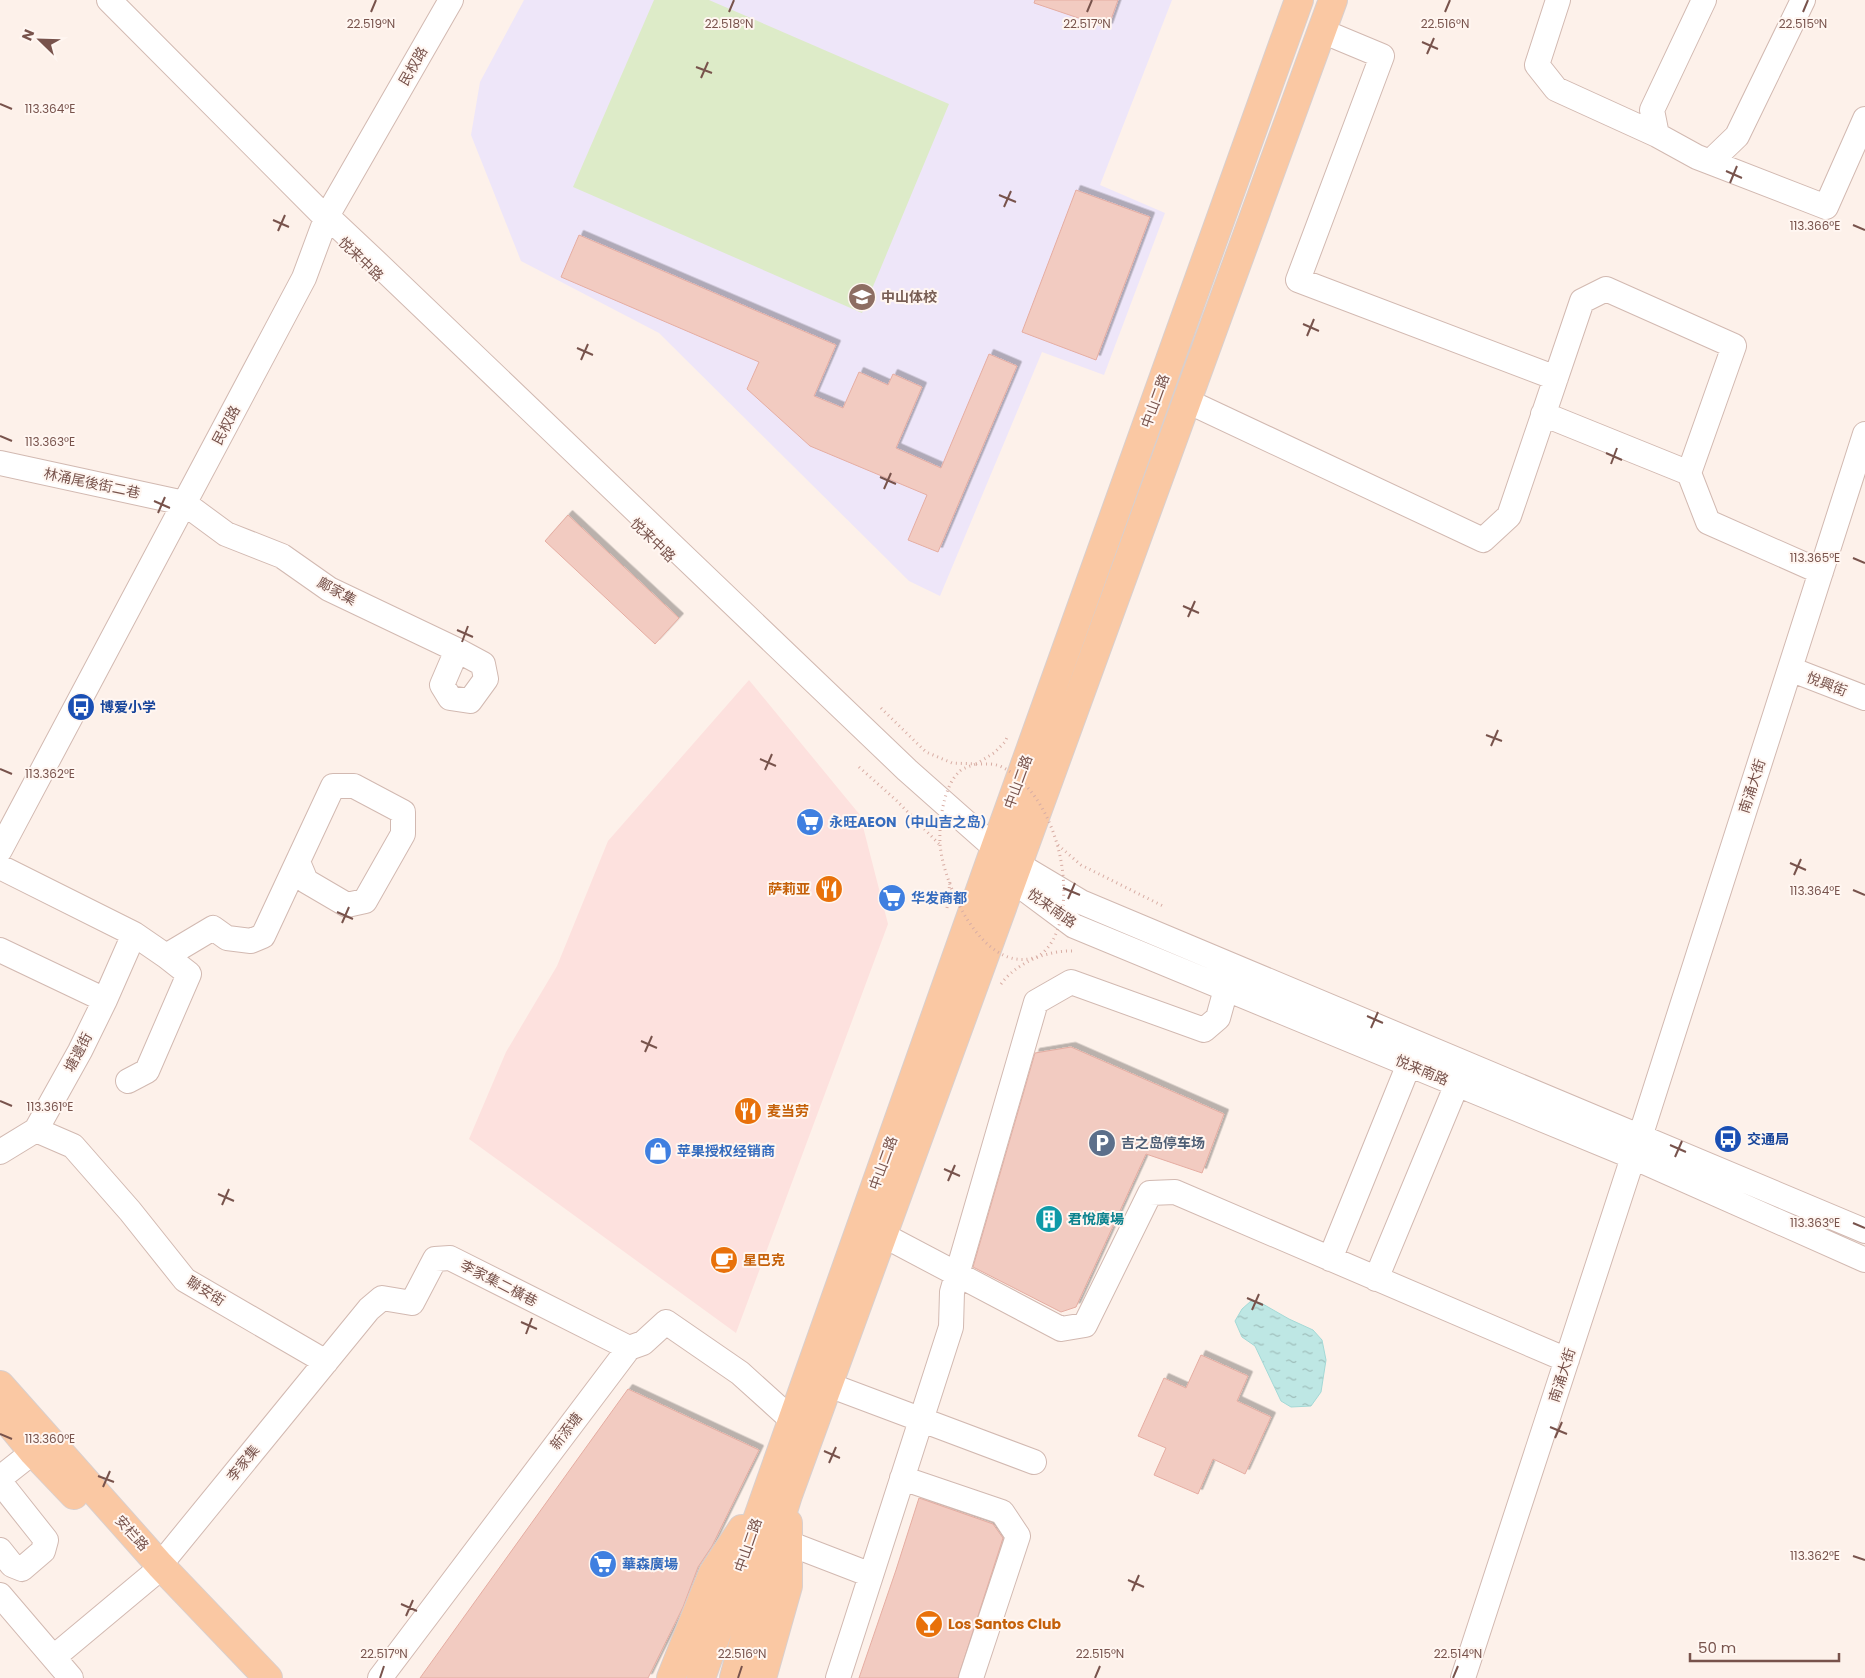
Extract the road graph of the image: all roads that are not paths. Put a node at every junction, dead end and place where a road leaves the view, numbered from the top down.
1 (109, 0) edge
2 (451, 0) edge
3 (1299, 0) edge
4 (1333, 0) edge
5 (1558, 0) edge
6 (1704, 0) edge
7 (1803, 0) edge
8 (1322, 31) junction
9 (1865, 119) edge
10 (1657, 135) junction
11 (1710, 162) junction
12 (324, 218) junction
13 (1556, 378) junction
14 (1187, 401) junction
15 (1543, 414) junction
16 (1865, 434) edge
17 (0, 463) edge
18 (1689, 473) junction
19 (184, 503) junction
20 (1821, 572) junction
21 (458, 650) junction
22 (1790, 669) junction
23 (1865, 698) edge
24 (0, 850) edge
25 (992, 856) junction
26 (298, 862) junction
27 (0, 867) edge
28 (1016, 873) junction
29 (134, 934) junction
30 (0, 950) edge
31 (166, 956) junction
32 (1226, 989) junction
33 (105, 1000) junction
34 (1409, 1064) junction
35 (128, 1081) dead end
36 (1457, 1084) junction
37 (36, 1130) junction
38 (1636, 1147) junction
39 (0, 1152) edge
40 (1865, 1231) edge
41 (884, 1235) junction
42 (1330, 1259) junction
43 (1865, 1260) edge
44 (957, 1274) junction
45 (1376, 1278) junction
46 (629, 1348) junction
47 (1567, 1360) junction
48 (326, 1362) junction
49 (0, 1385) edge
50 (830, 1385) junction
51 (0, 1412) edge
52 (792, 1420) junction
53 (922, 1420) junction
54 (32, 1452) junction
55 (1034, 1462) dead end
56 (0, 1478) edge
57 (902, 1478) junction
58 (0, 1482) edge
59 (777, 1495) junction
60 (788, 1543) junction
61 (0, 1550) edge
62 (156, 1570) junction
63 (871, 1575) junction
64 (0, 1595) edge
65 (54, 1657) junction
66 (71, 1678) edge
67 (249, 1678) edge
68 (268, 1678) edge
69 (380, 1678) edge
70 (671, 1678) edge
71 (701, 1678) edge
72 (734, 1678) edge
73 (762, 1678) edge
74 (838, 1678) edge
75 (971, 1678) edge
76 (1463, 1678) edge

1 - 12 street, 悦来中路
2 - 12 street, 民权路
3 - 25 main road, 中山二路
4 - 8 main road, 中山二路
5 - 10 street
6 - 10 street
7 - 11 street
8 - 13 street
8 - 14 main road, 中山二路
9 - 11 street
10 - 11 street
12 - 19 street, 民权路
12 - 25 street, 悦来中路
13 - 15 street
13 - 18 street
14 - 15 street
14 - 28 main road, 中山二路
15 - 18 street
16 - 20 street, 南涌大街
17 - 19 street, 林涌尾後街二巷
18 - 20 street
19 - 21 street, 鄺家集
19 - 24 street, 民权路
20 - 22 street, 南涌大街
21 - 21 street, 鄺家集
22 - 23 street, 悅興街
22 - 38 street, 南涌大街
25 - 28 street, 悦来南路
25 - 52 main road, 中山二路
26 - 26 street
26 - 31 street
27 - 29 street
28 - 32 street, 悦来南路
28 - 38 street, 悦来南路
28 - 41 main road, 中山二路
29 - 31 street
29 - 33 street, 塘邊街
30 - 33 street
31 - 35 street
32 - 34 street, 悦来南路
32 - 44 street
33 - 37 street, 塘邊街
34 - 36 street, 悦来南路
34 - 42 street
36 - 38 street, 悦来南路
36 - 45 street
37 - 39 street, 塘邊街
37 - 48 street, 聯安街
38 - 40 street, 悦来南路
38 - 43 street, 悦来南路
38 - 47 street, 南涌大街
41 - 44 street
41 - 50 main road, 中山二路
42 - 44 street
42 - 45 street
44 - 53 street
45 - 47 street
46 - 48 street, 李家集二橫巷
46 - 52 street, 新添塘
46 - 69 street, 新添塘
47 - 76 street, 南涌大街
48 - 62 street, 李家集
49 - 62 main road, 安栏路
50 - 53 street
50 - 59 main road, 中山二路
51 - 54 main road, 安栏路
52 - 59 main road, 中山二路
53 - 55 street
53 - 57 street
54 - 56 street
54 - 62 main road, 安栏路
57 - 63 street
57 - 75 street
58 - 61 street
59 - 60 main road
59 - 70 main road
59 - 71 main road, 中山二路
59 - 72 main road
60 - 63 street
60 - 73 main road
62 - 65 street, 李家集
62 - 67 main road, 安栏路
62 - 68 main road, 安栏路
63 - 74 street
64 - 65 street
65 - 66 street

